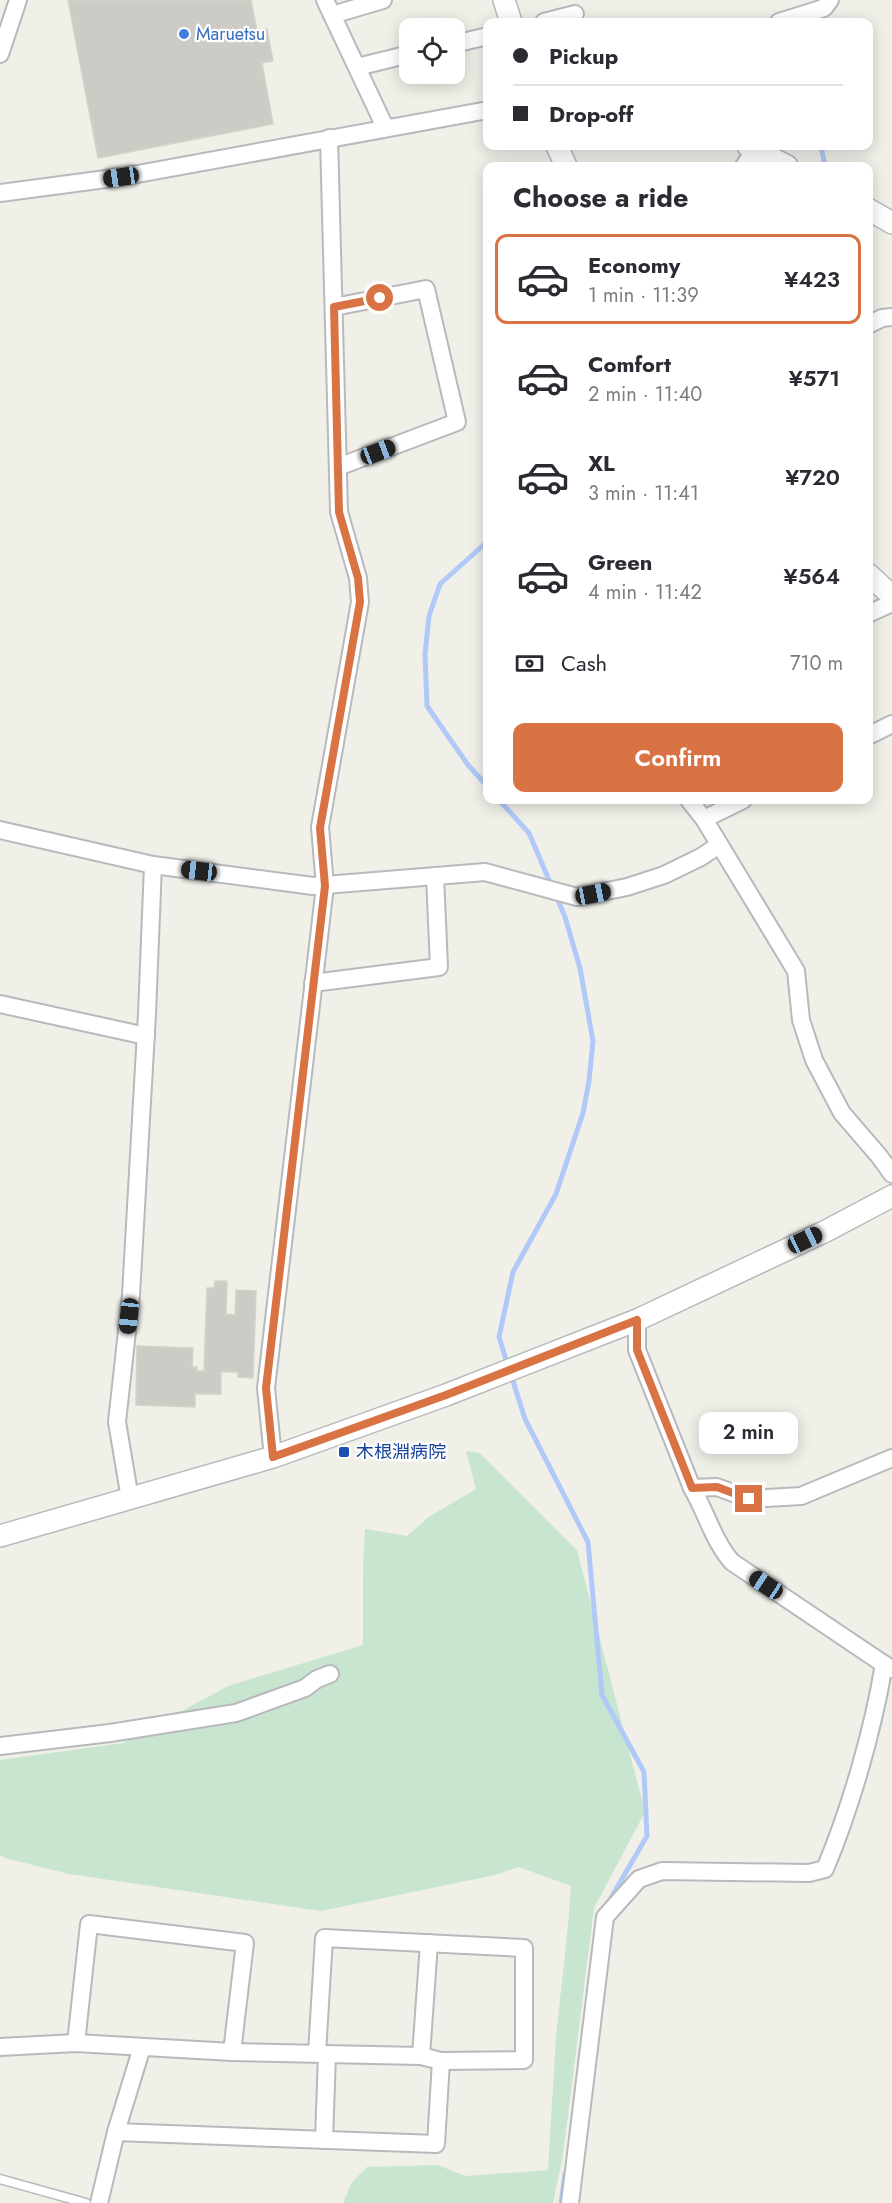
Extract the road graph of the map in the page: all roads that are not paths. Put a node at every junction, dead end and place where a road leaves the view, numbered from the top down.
1 (18, 0) edge
2 (383, 0) edge
3 (504, 0) edge
4 (830, 0) edge
5 (329, 8) edge
6 (575, 12) edge
7 (510, 18) edge
8 (556, 18) edge
9 (792, 18) edge
10 (483, 37) edge
11 (465, 41) edge
12 (0, 54) edge
13 (399, 57) edge
14 (357, 67) junction
15 (483, 111) edge
16 (385, 127) junction
17 (329, 138) junction
18 (749, 154) edge
19 (774, 162) edge
20 (0, 193) edge
21 (334, 307) junction
22 (892, 317) edge
23 (873, 322) edge
24 (338, 467) junction
25 (873, 579) edge
26 (892, 596) edge
27 (892, 603) edge
28 (873, 612) edge
29 (892, 724) edge
30 (873, 734) edge
31 (692, 804) edge
32 (734, 804) edge
33 (704, 819) junction
34 (0, 830) edge
35 (719, 845) junction
36 (153, 865) junction
37 (435, 876) junction
38 (325, 886) junction
39 (313, 983) junction
40 (0, 1004) edge
41 (146, 1036) junction
42 (892, 1174) edge
43 (892, 1196) edge
44 (637, 1320) junction
45 (273, 1457) junction
46 (892, 1458) edge
47 (692, 1488) junction
48 (130, 1499) junction
49 (0, 1536) edge
50 (888, 1666) edge
51 (330, 1674) dead end
52 (0, 1746) edge
53 (429, 1943) junction
54 (76, 2043) junction
55 (0, 2047) edge
56 (142, 2047) junction
57 (232, 2052) junction
58 (322, 2053) junction
59 (421, 2056) junction
60 (441, 2061) junction
61 (116, 2132) junction
62 (324, 2140) junction
63 (0, 2180) edge
64 (86, 2203) edge
65 (99, 2203) edge
66 (570, 2203) edge

1 - 12 street
2 - 5 street
3 - 7 street
4 - 9 street
5 - 14 street
6 - 8 street
10 - 11 street
13 - 14 street
14 - 16 street
15 - 16 street
16 - 17 street
17 - 20 street
17 - 21 street
18 - 19 street
21 - 24 street
21 - 24 street
22 - 23 street
24 - 38 street
25 - 26 street
27 - 28 street
29 - 30 street
31 - 33 street
32 - 33 street
33 - 35 street
34 - 36 street
35 - 37 street
35 - 42 street
36 - 38 street
36 - 41 street
37 - 38 street
37 - 39 street
38 - 39 street
39 - 45 street
40 - 41 street
41 - 48 street
43 - 44 street
44 - 45 street
44 - 47 street
45 - 48 street
46 - 47 street
47 - 50 street
48 - 49 street
50 - 66 street
51 - 52 street
53 - 58 street
53 - 59 street
53 - 60 street
54 - 55 street
54 - 56 street
54 - 57 street
56 - 57 street
56 - 61 street
57 - 58 street
58 - 59 street
58 - 62 street
59 - 60 street
60 - 62 street
61 - 62 street
61 - 65 street
63 - 64 lane

